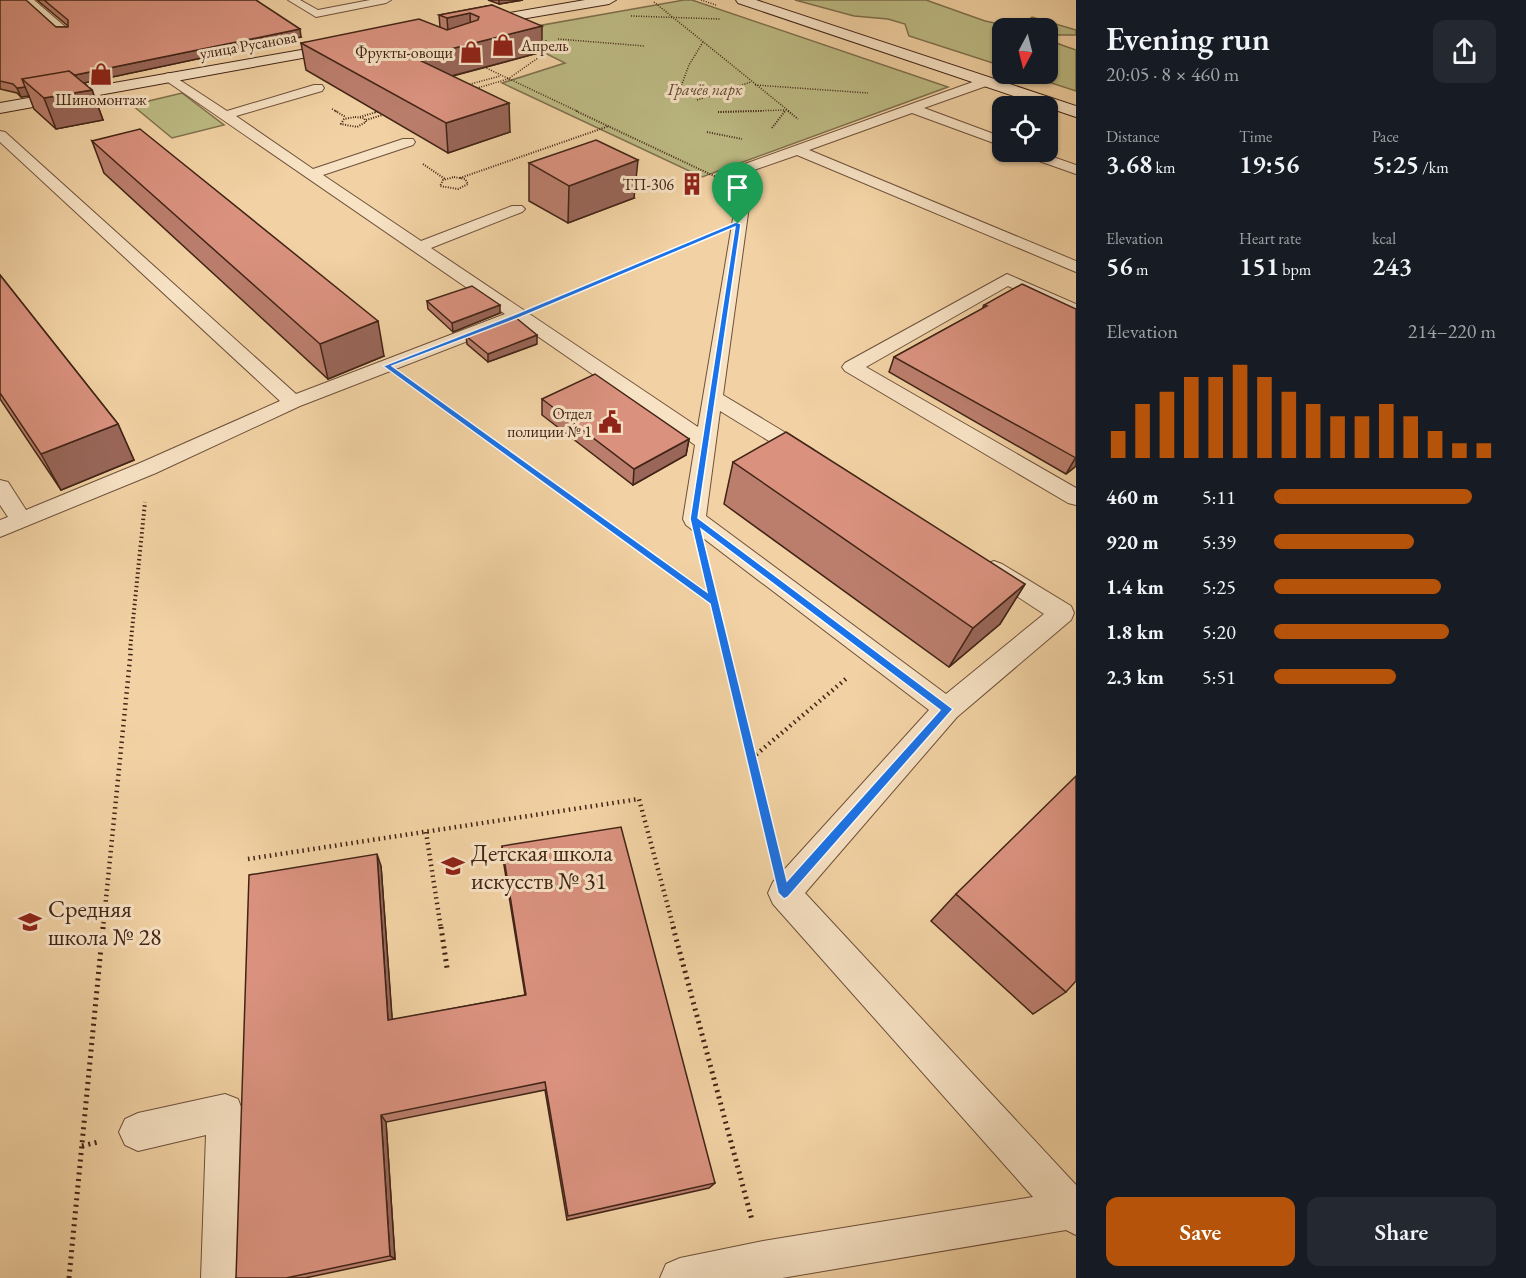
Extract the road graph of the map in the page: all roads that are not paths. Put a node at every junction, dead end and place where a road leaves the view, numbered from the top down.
1 (28, 0) edge
2 (293, 0) edge
3 (386, 0) edge
4 (609, 0) edge
5 (743, 0) edge
6 (457, 26) edge
7 (65, 33) edge
8 (366, 42) edge
9 (169, 77) junction
10 (985, 82) junction
11 (318, 88) edge
12 (0, 108) edge
13 (912, 108) junction
14 (1076, 112) edge
15 (226, 115) junction
16 (0, 135) edge
17 (992, 138) edge
18 (408, 142) edge
19 (797, 150) junction
20 (8, 151) edge
21 (1054, 162) edge
22 (1076, 170) edge
23 (312, 174) junction
24 (517, 209) dead end
25 (420, 247) junction
26 (1076, 267) edge
27 (1076, 311) edge
28 (519, 315) junction
29 (712, 397) junction
30 (293, 402) junction
31 (705, 442) junction
32 (822, 465) edge
33 (0, 487) edge
34 (1076, 498) edge
35 (21, 520) junction
36 (0, 529) edge
37 (972, 557) edge
38 (947, 709) junction
39 (138, 1132) dead end
40 (1074, 1210) edge
41 (221, 1278) edge
42 (680, 1278) edge

1 - 7 lane
2 - 3 lane
4 - 6 street
5 - 10 street
8 - 9 street, улица Русанова
9 - 12 street, улица Русанова
9 - 15 lane
10 - 13 lane
10 - 14 street
11 - 15 lane
13 - 17 lane
13 - 19 lane
15 - 23 lane
16 - 20 lane
18 - 23 lane
19 - 26 lane
19 - 29 lane
20 - 30 lane
21 - 22 lane
23 - 25 lane
24 - 25 lane
25 - 28 lane
27 - 34 lane
28 - 30 lane
28 - 31 lane
29 - 31 lane
29 - 32 lane
30 - 35 lane
31 - 38 lane
33 - 35 lane
35 - 36 lane
37 - 38 lane
38 - 40 lane
39 - 41 lane
40 - 42 lane

